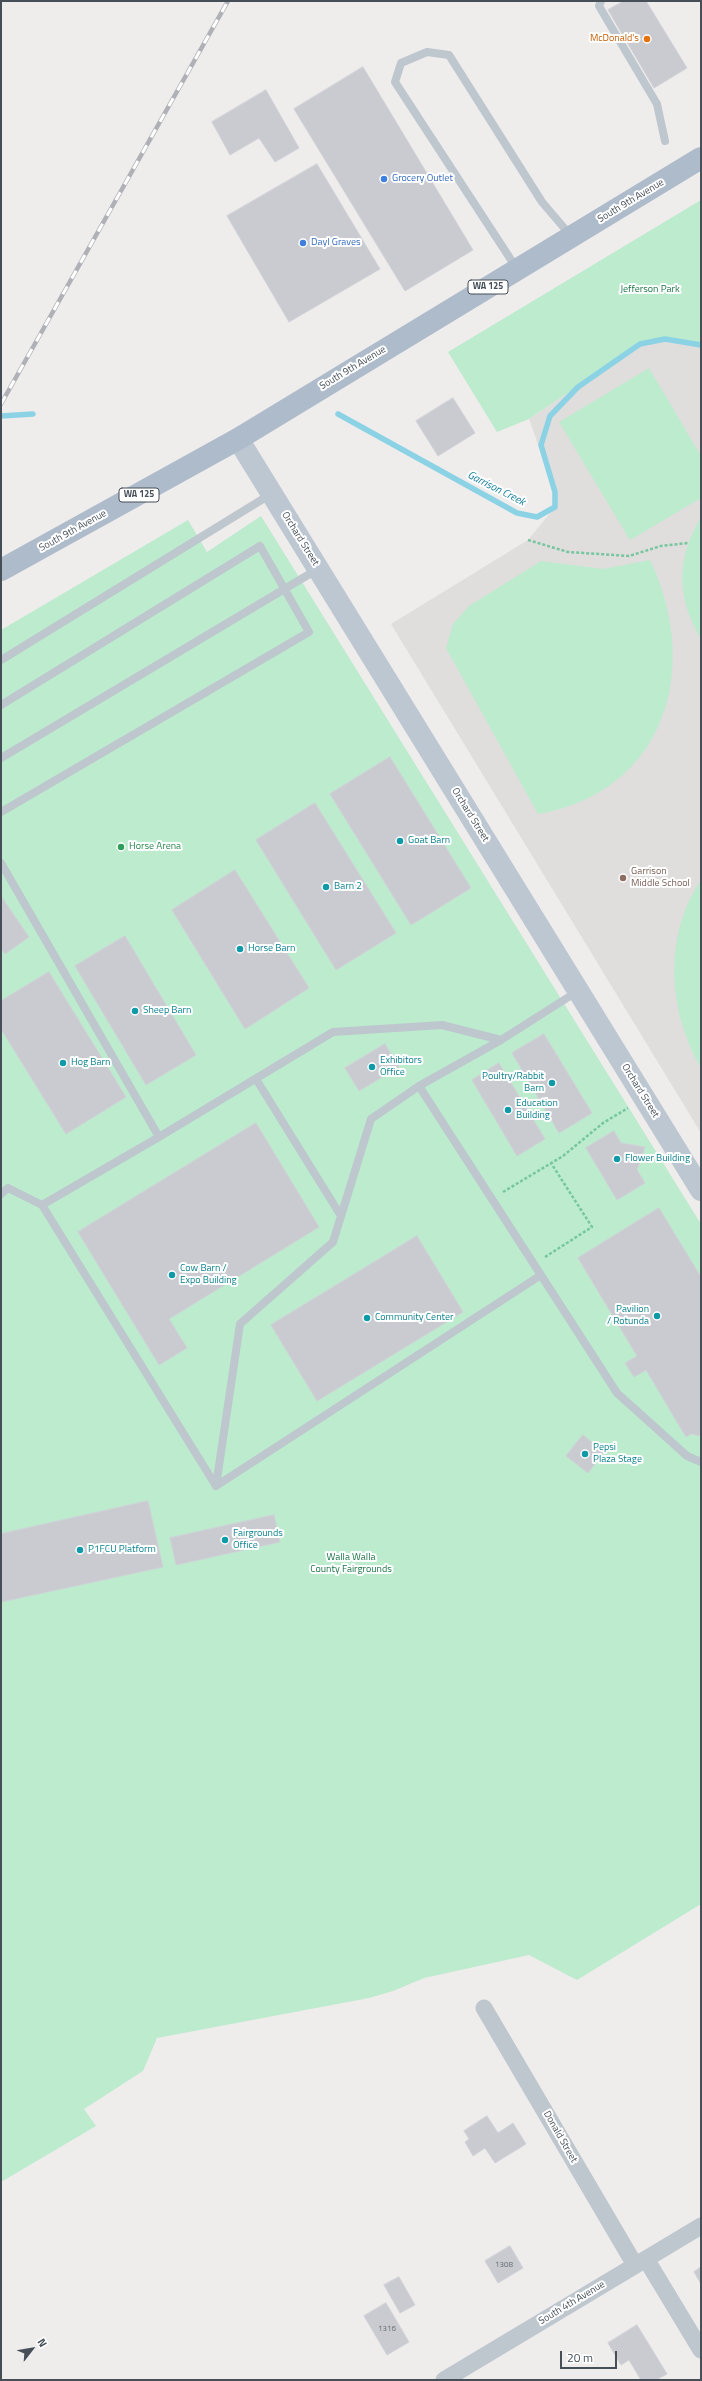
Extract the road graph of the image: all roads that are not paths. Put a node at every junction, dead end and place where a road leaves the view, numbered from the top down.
1 (599, 3) edge
2 (665, 141) dead end
3 (701, 158) edge
4 (572, 236) junction
5 (517, 269) junction
6 (238, 439) junction
7 (272, 494) junction
8 (318, 569) junction
9 (1, 570) edge
10 (284, 589) junction
11 (1, 660) edge
12 (1, 705) edge
13 (1, 758) edge
14 (1, 812) edge
15 (1, 863) edge
16 (578, 991) junction
17 (500, 1040) junction
18 (256, 1079) junction
19 (420, 1086) junction
20 (159, 1137) junction
21 (701, 1190) edge
22 (1, 1194) edge
23 (42, 1205) junction
24 (341, 1216) junction
25 (541, 1275) junction
26 (701, 1462) edge
27 (216, 1486) junction
28 (484, 2008) dead end
29 (701, 2226) edge
30 (641, 2262) junction
31 (701, 2350) edge
32 (444, 2380) edge

1 - 2 lane
3 - 4 main road, South 9th Avenue / WA 125
4 - 5 main road, South 9th Avenue / WA 125
4 - 5 lane
5 - 6 main road, South 9th Avenue / WA 125
6 - 7 street, Orchard Street
6 - 9 main road, South 9th Avenue / WA 125
7 - 8 street, Orchard Street
7 - 11 lane
8 - 10 lane
8 - 16 street, Orchard Street
10 - 12 lane
10 - 13 lane
10 - 14 lane
15 - 20 lane
16 - 17 lane
16 - 21 street, Orchard Street
17 - 18 lane
17 - 19 lane
18 - 20 lane
18 - 24 lane
19 - 24 lane
19 - 25 lane
20 - 23 lane
22 - 23 lane
23 - 27 lane
24 - 27 lane
25 - 26 lane
25 - 27 lane
28 - 30 street, Donald Street
29 - 30 street, South 4th Avenue
30 - 31 street, Donald Street
30 - 32 street, South 4th Avenue

